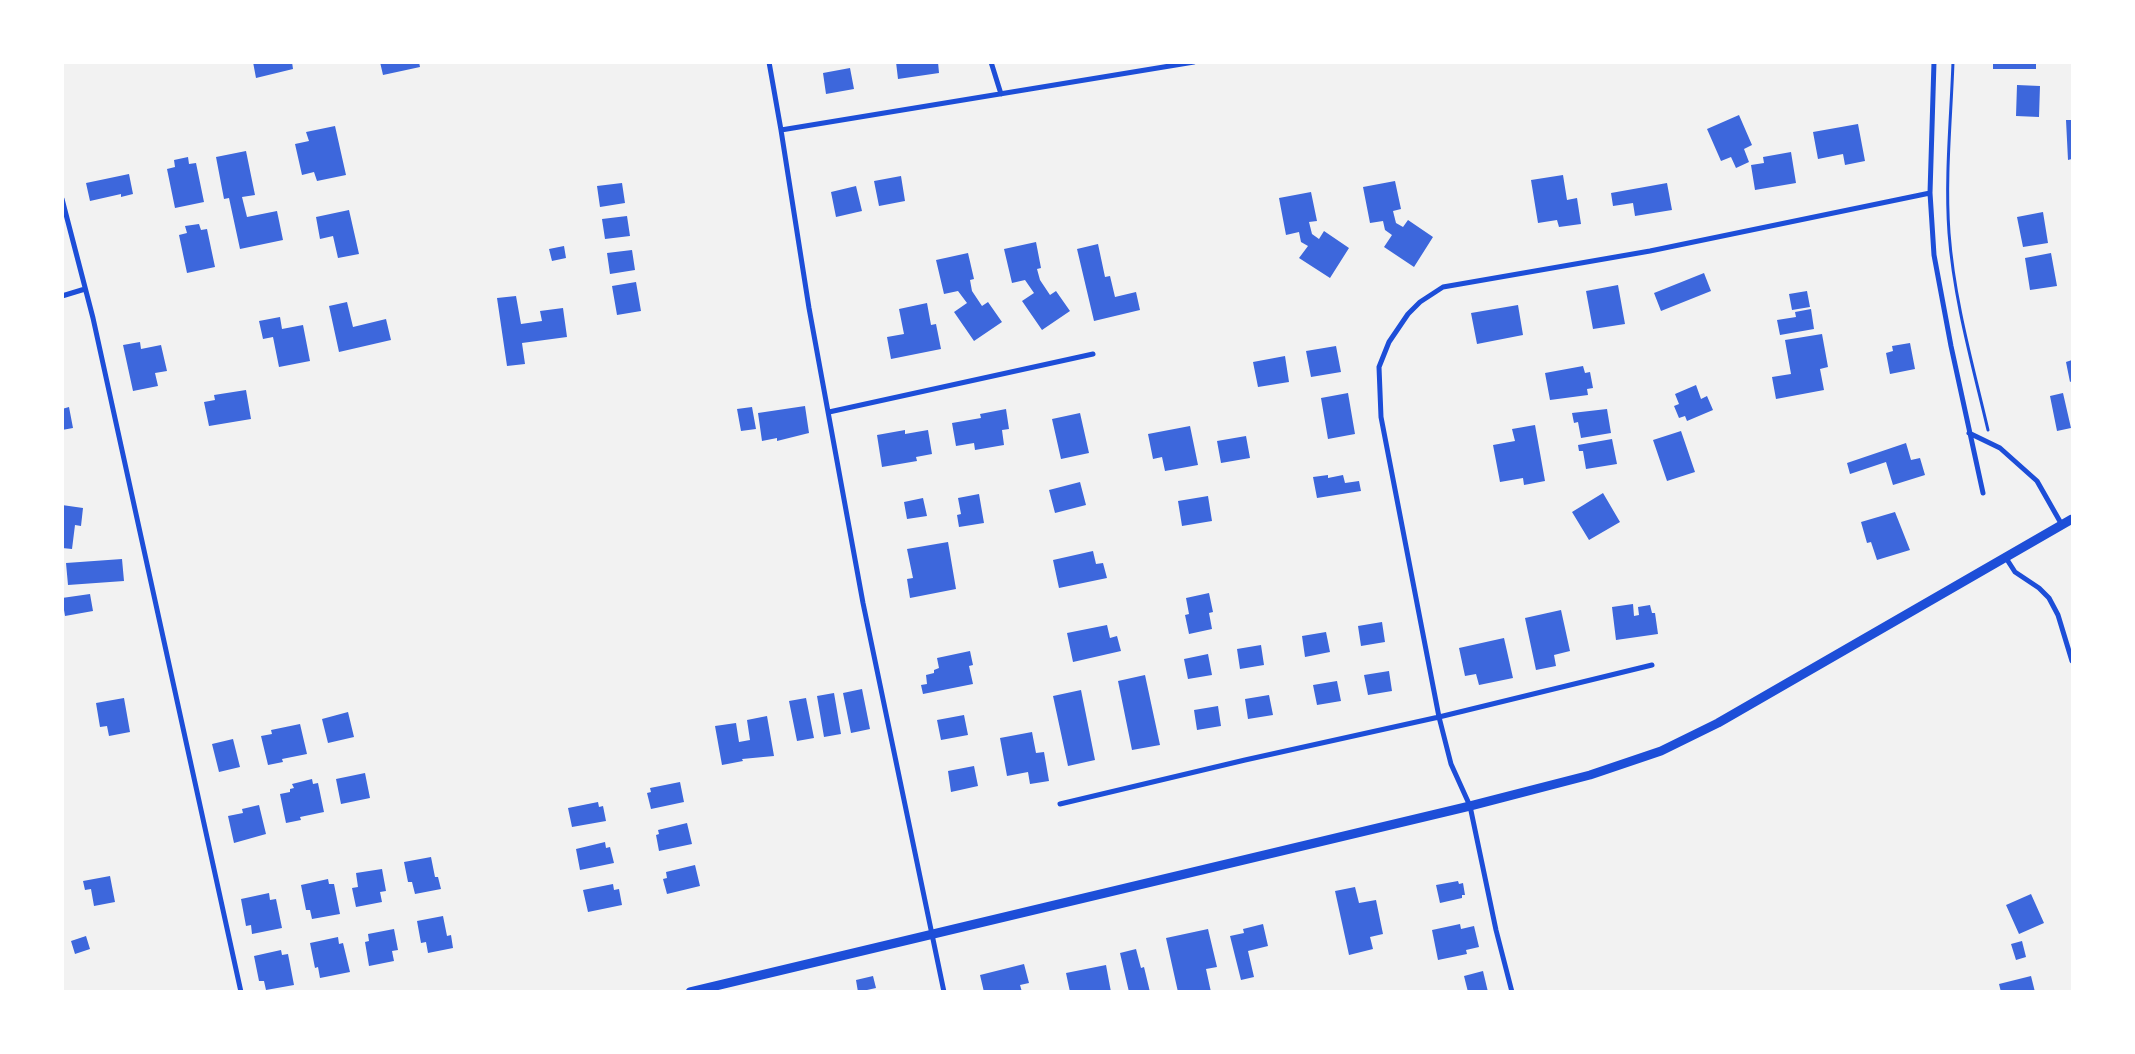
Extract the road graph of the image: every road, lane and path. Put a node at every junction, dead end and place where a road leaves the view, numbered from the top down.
1 (768, 62) edge
2 (991, 62) edge
3 (1194, 62) edge
4 (1934, 62) edge
5 (1952, 62) edge
6 (1190, 63) edge
7 (1001, 94) junction
8 (781, 130) junction
9 (1930, 193) junction
10 (62, 199) edge
11 (85, 289) junction
12 (62, 296) edge
13 (1093, 354) dead end
14 (829, 412) junction
15 (1969, 433) junction
16 (1991, 444) junction
17 (1983, 493) dead end
18 (2072, 519) edge
19 (2062, 525) junction
20 (2006, 558) junction
21 (2072, 661) edge
22 (1652, 665) dead end
23 (1439, 718) junction
24 (1060, 804) dead end
25 (1470, 806) junction
26 (932, 935) junction
27 (241, 992) edge
28 (690, 992) edge
29 (944, 992) edge
30 (1512, 992) edge

1 - 8 street
2 - 7 street
3 - 6 street
4 - 9 street
5 - 16 path
6 - 7 street
7 - 8 street
8 - 14 street
9 - 15 street
9 - 23 street
10 - 11 street
11 - 12 street
11 - 27 street
13 - 14 street
14 - 26 street
15 - 16 street
15 - 17 street
16 - 19 street
18 - 19 street
19 - 20 street
20 - 21 street
20 - 25 street
22 - 23 street
23 - 24 street
23 - 25 street
25 - 26 street
25 - 30 street
26 - 28 street
26 - 29 street

